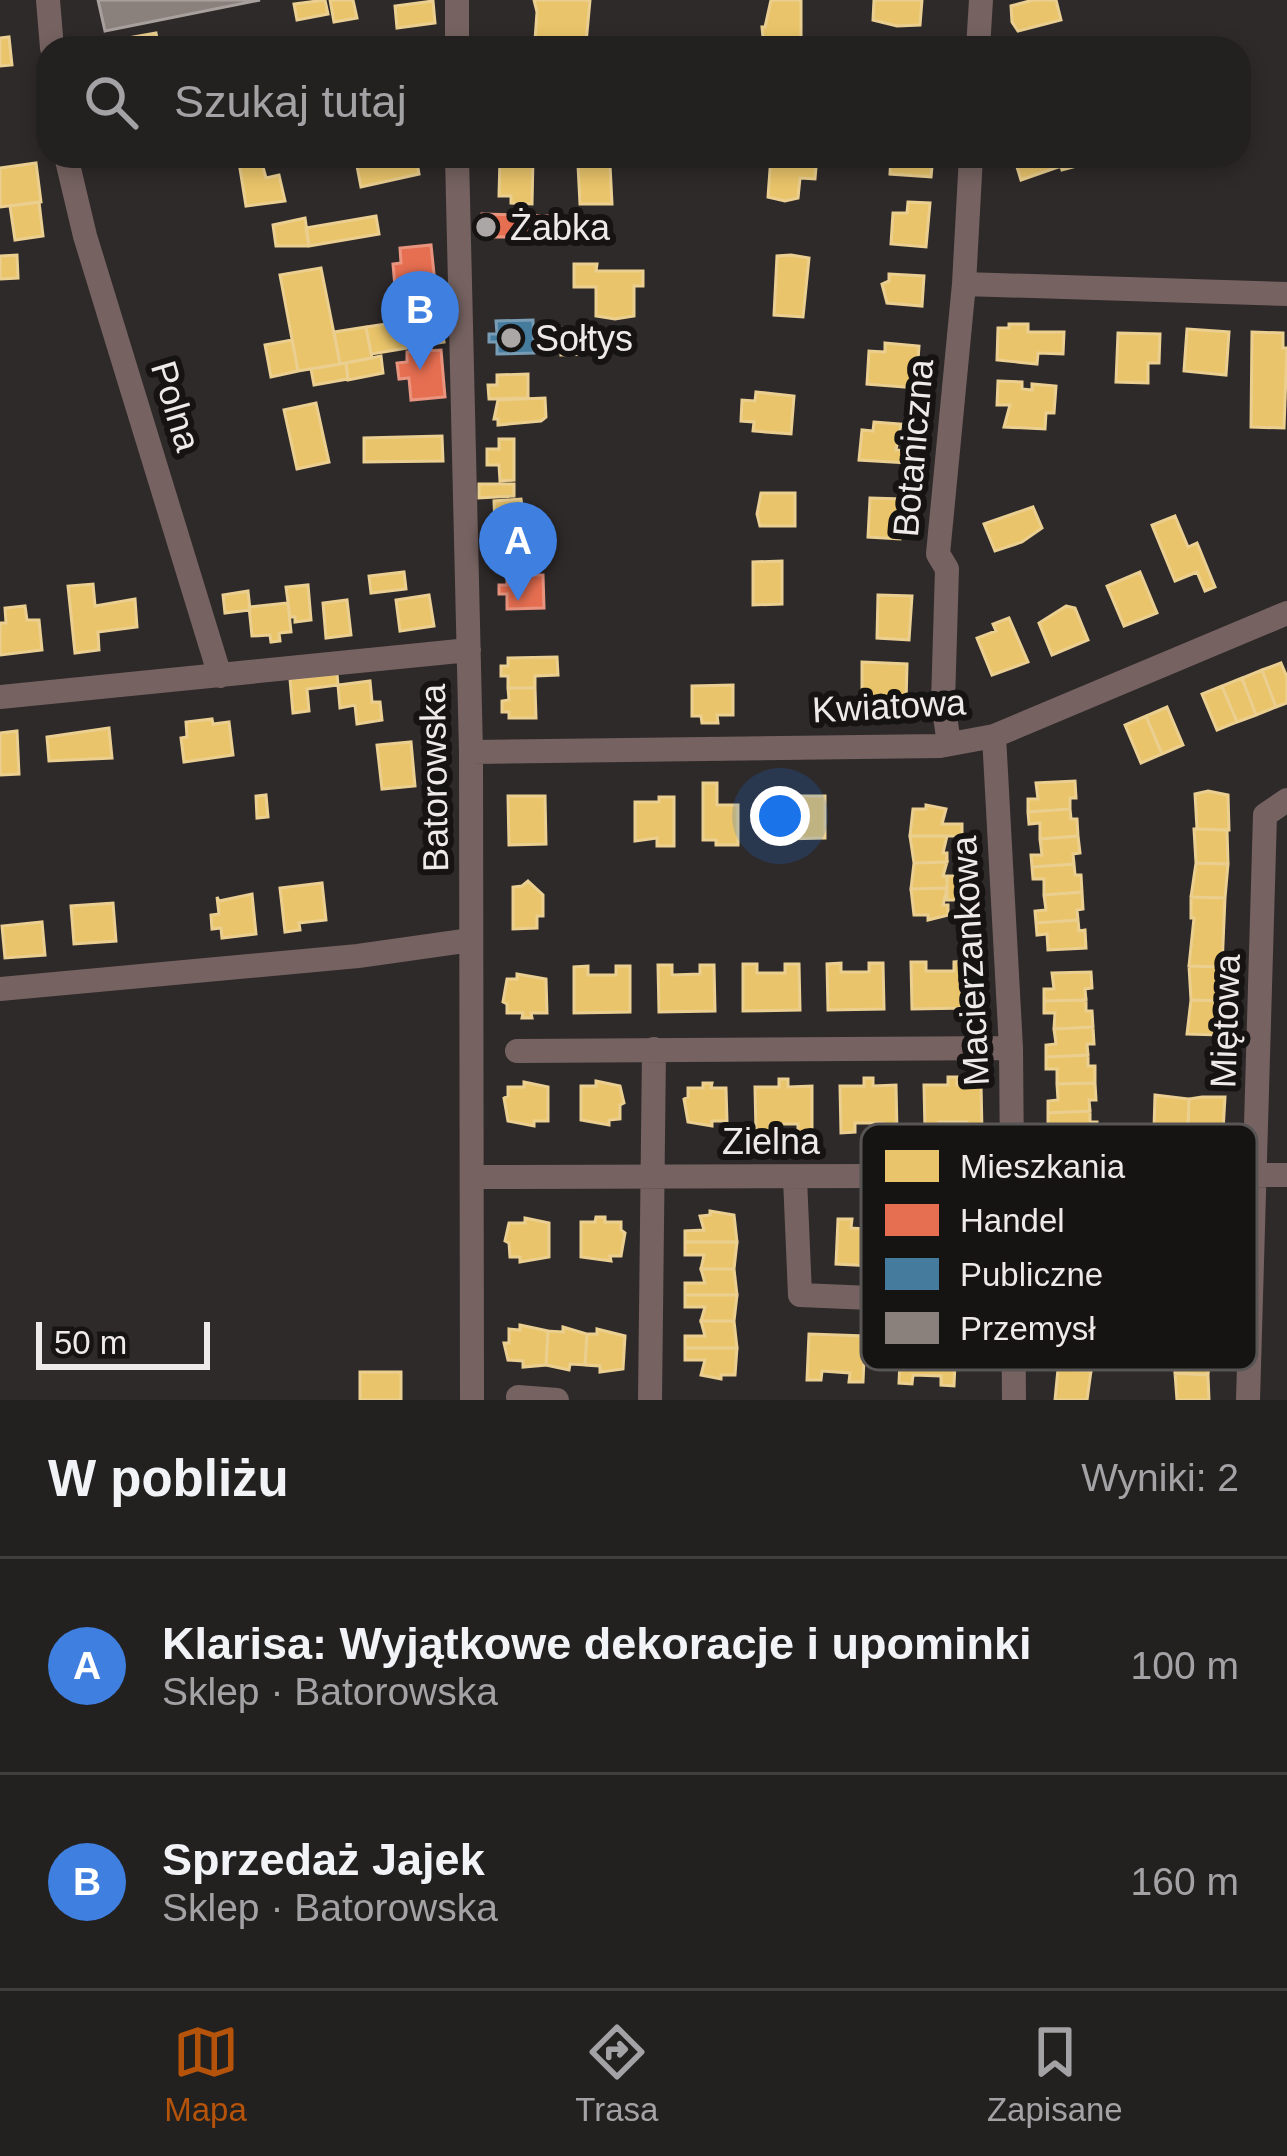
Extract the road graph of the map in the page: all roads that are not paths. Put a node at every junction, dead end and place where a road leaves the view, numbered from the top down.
1 (48, 0) edge
2 (457, 0) edge
3 (981, 0) edge
4 (51, 36) edge
5 (457, 36) edge
6 (979, 36) edge
7 (69, 168) edge
8 (457, 168) edge
9 (970, 168) edge
10 (964, 284) junction
11 (1287, 295) edge
12 (1287, 613) edge
13 (469, 650) junction
14 (220, 676) junction
15 (0, 697) edge
16 (994, 736) junction
17 (949, 744) junction
18 (471, 752) junction
19 (1287, 800) edge
20 (471, 940) junction
21 (0, 989) edge
22 (1011, 1048) junction
23 (654, 1049) junction
24 (517, 1051) dead end
25 (1013, 1124) edge
26 (1257, 1174) joint
27 (1287, 1175) edge
28 (861, 1176) edge
29 (472, 1177) junction
30 (650, 1178) junction
31 (795, 1178) junction
32 (861, 1298) edge
33 (1249, 1370) edge
34 (518, 1397) edge
35 (472, 1400) edge
36 (557, 1400) edge
37 (650, 1400) edge
38 (1248, 1400) edge

1 - 4 street
2 - 5 street
3 - 6 street
7 - 14 street, Polna
8 - 13 street, Batorowska
9 - 10 street, Botaniczna
10 - 11 street
10 - 17 street, Botaniczna
12 - 16 street, Kwiatowa
13 - 14 street
13 - 18 street, Batorowska
14 - 15 street
16 - 17 street, Kwiatowa
16 - 22 street, Macierzankowa
17 - 18 street, Kwiatowa
18 - 20 street, Batorowska
19 - 26 street, Miętowa
20 - 21 street
20 - 29 street, Batorowska
22 - 23 street
22 - 25 street, Macierzankowa
23 - 24 street
23 - 30 street
26 - 27 street, Zielna
28 - 31 street, Zielna
29 - 30 street, Zielna
29 - 35 street, Batorowska
30 - 31 street, Zielna
30 - 37 street
31 - 32 street
33 - 38 street, Miętowa
34 - 36 street

